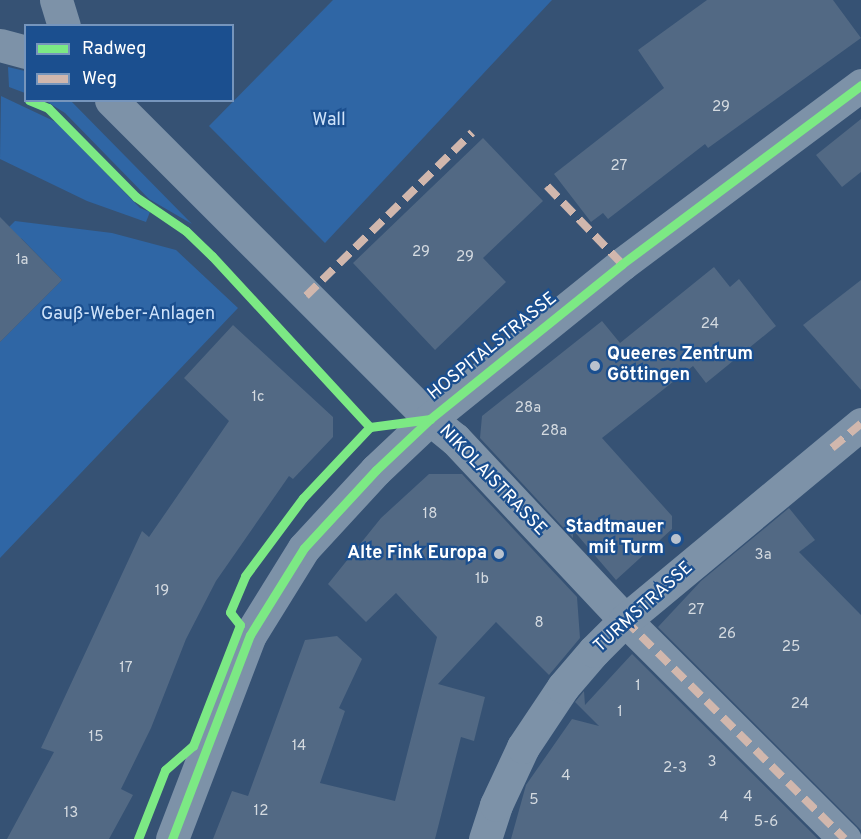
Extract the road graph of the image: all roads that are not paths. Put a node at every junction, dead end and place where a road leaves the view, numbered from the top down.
1 (56, 0) edge
2 (63, 24) edge
3 (0, 45) edge
4 (24, 51) edge
5 (861, 85) edge
6 (113, 102) edge
7 (430, 419) junction
8 (861, 424) edge
9 (625, 620) junction
10 (172, 839) edge
11 (486, 839) edge
12 (845, 839) edge

1 - 2 street
3 - 4 street
5 - 7 street, HOSPITALSTRASSE
6 - 7 street, NIKOLAISTRASSE
7 - 9 street, NIKOLAISTRASSE
7 - 10 street, HOSPITALSTRASSE
8 - 9 street, TURMSTRASSE
9 - 11 street, TURMSTRASSE
9 - 12 street, NIKOLAISTRASSE

